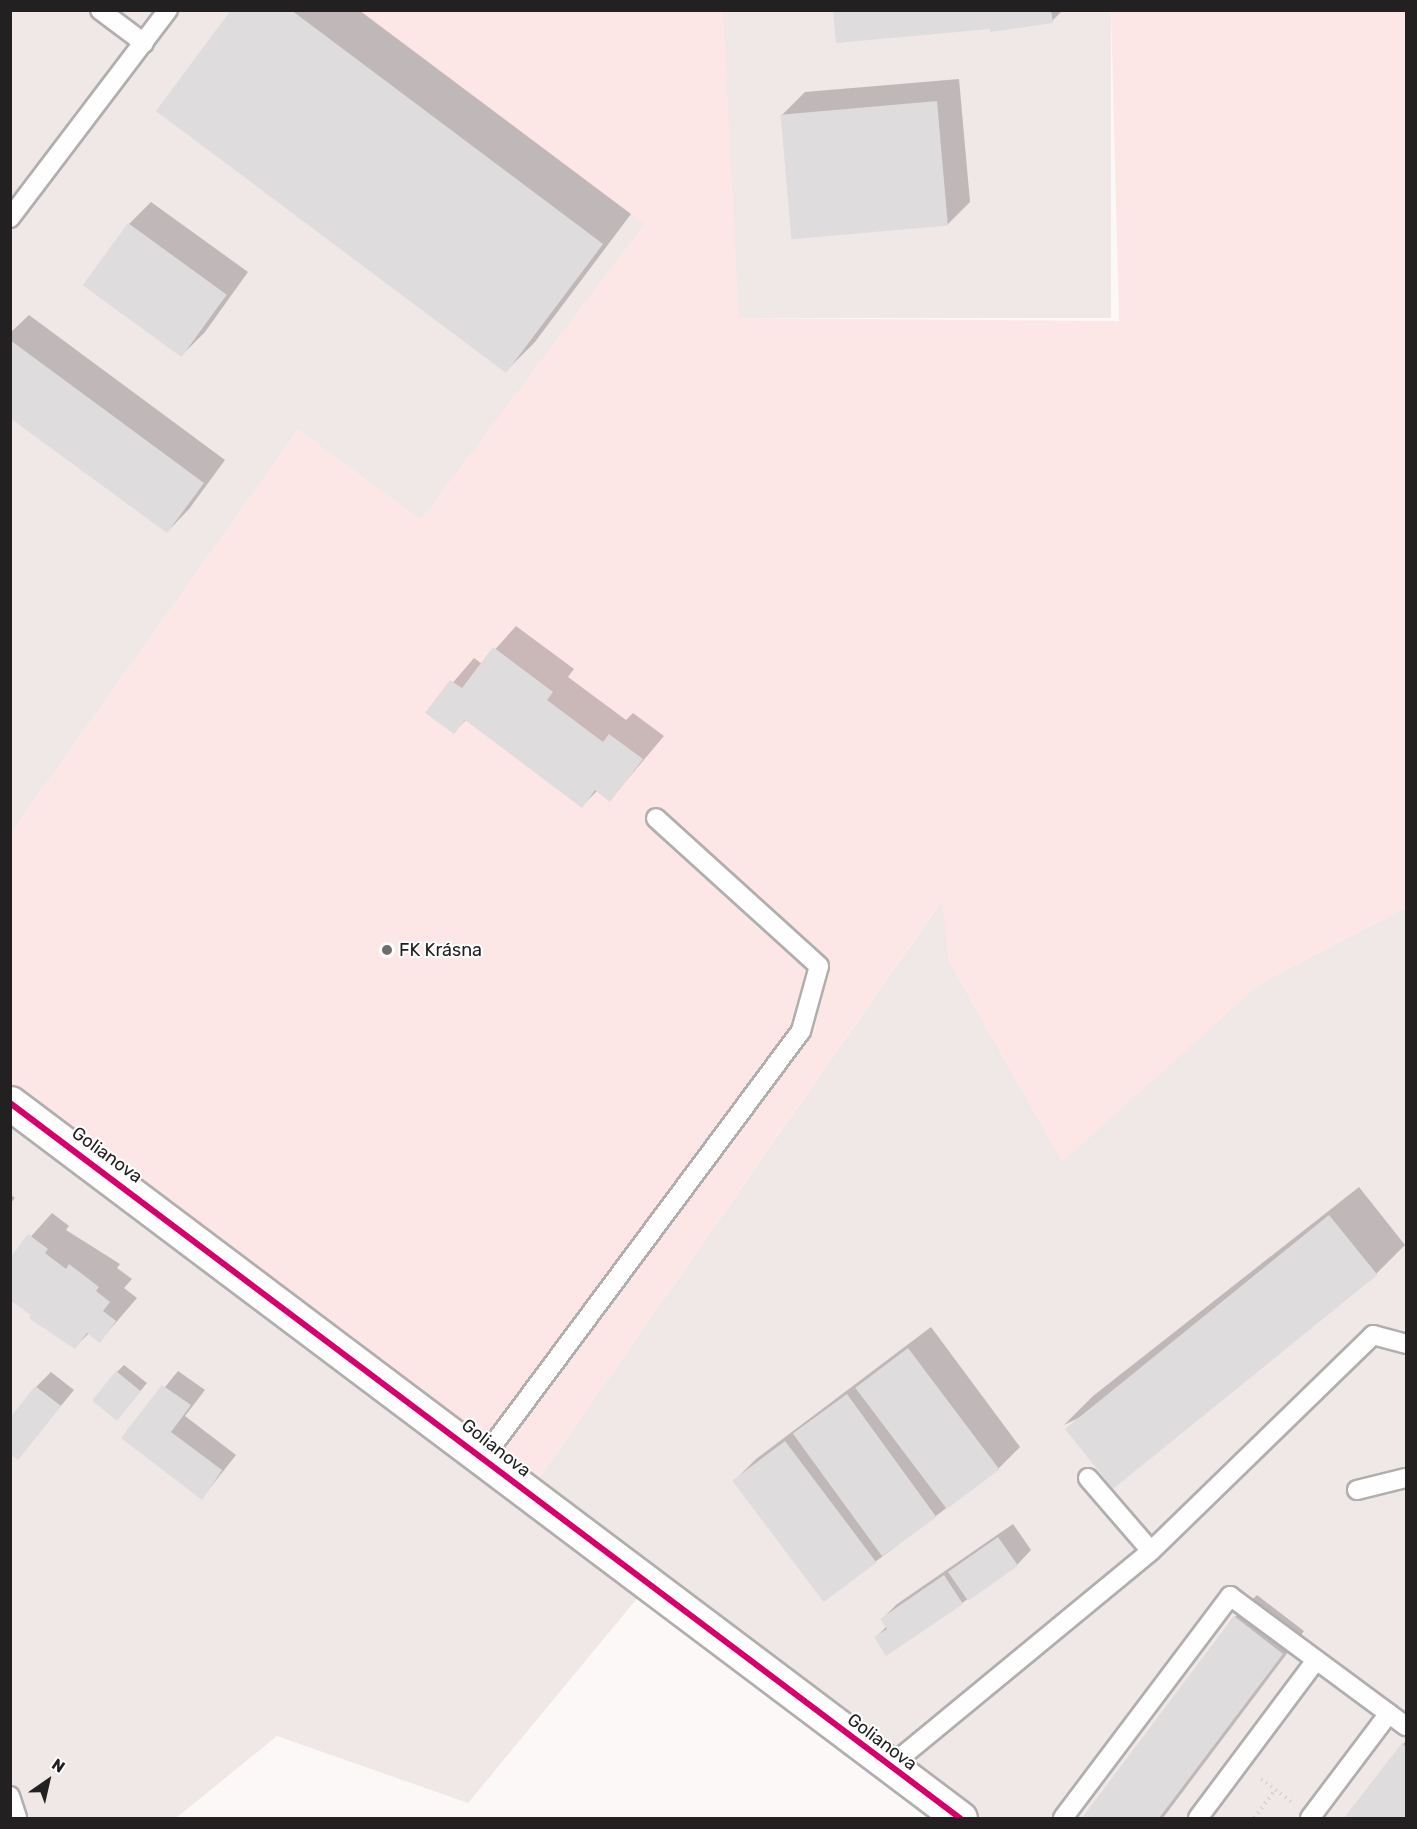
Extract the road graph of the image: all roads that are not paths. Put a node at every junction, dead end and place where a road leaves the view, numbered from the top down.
1 (100, 10) edge
2 (168, 10) edge
3 (144, 43) junction
4 (10, 218) edge
5 (656, 818) dead end
6 (10, 1103) edge
7 (1407, 1344) edge
8 (484, 1456) junction
9 (1088, 1478) dead end
10 (1407, 1478) edge
11 (1357, 1490) dead end
12 (1151, 1551) junction
13 (1316, 1660) junction
14 (1389, 1713) junction
15 (1407, 1726) edge
16 (890, 1767) junction
17 (10, 1796) edge
18 (17, 1818) edge
19 (960, 1818) edge
20 (1063, 1818) edge
21 (1198, 1818) edge
22 (1311, 1818) edge

1 - 3 lane
2 - 3 lane
3 - 4 lane
5 - 8 lane
6 - 8 street, Golianova
7 - 12 lane
8 - 16 street, Golianova
9 - 12 lane
10 - 11 lane
12 - 16 lane
13 - 14 lane
13 - 20 lane
13 - 21 lane
14 - 15 lane
14 - 22 lane
16 - 19 street, Golianova
17 - 18 lane

